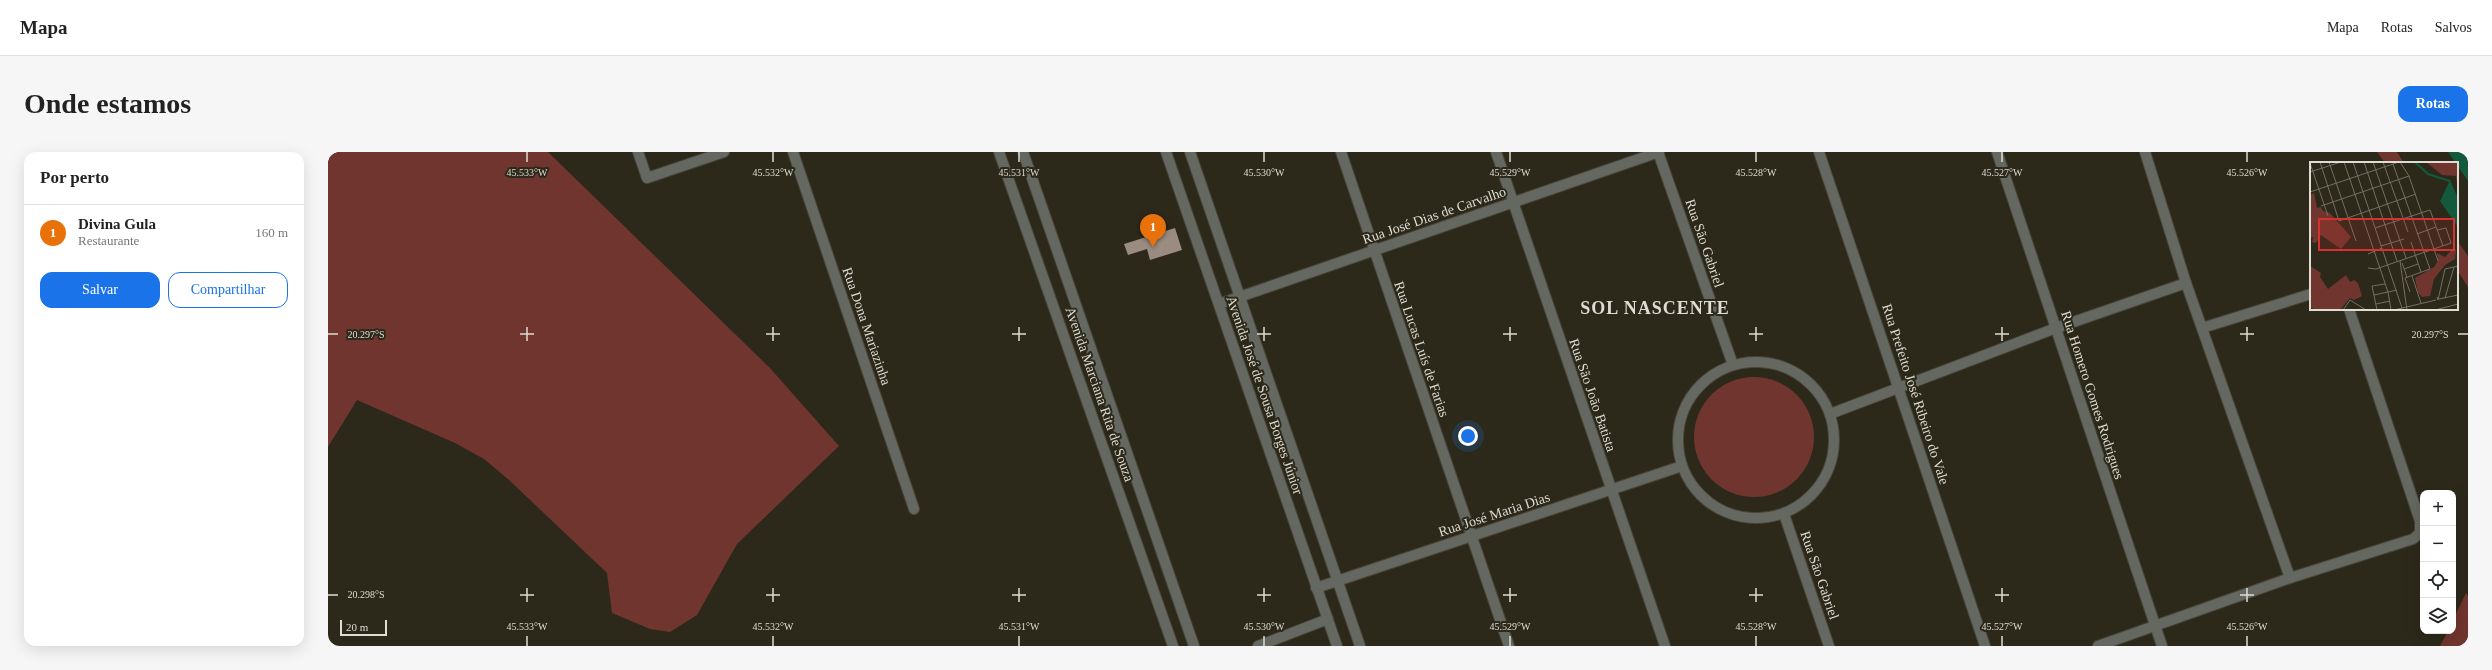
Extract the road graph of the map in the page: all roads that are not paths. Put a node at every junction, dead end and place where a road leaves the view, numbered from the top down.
1 (638, 152) edge
2 (724, 152) edge
3 (793, 152) edge
4 (999, 152) edge
5 (1023, 152) edge
6 (1166, 152) edge
7 (1190, 152) edge
8 (1341, 152) edge
9 (1496, 152) edge
10 (1658, 152) edge
11 (1820, 152) edge
12 (1997, 152) edge
13 (2145, 152) edge
14 (1512, 202) junction
15 (1373, 250) junction
16 (2186, 283) junction
17 (2310, 294) edge
18 (1239, 296) junction
19 (1218, 304) junction
20 (2349, 310) edge
21 (2056, 328) junction
22 (2202, 328) junction
23 (1733, 366) junction
24 (1899, 388) junction
25 (1830, 414) junction
26 (1682, 466) junction
27 (1611, 490) junction
28 (914, 509) dead end
29 (1784, 514) junction
30 (1471, 536) junction
31 (2290, 578) junction
32 (1337, 581) junction
33 (1316, 588) junction
34 (1328, 619) junction
35 (2156, 626) junction
36 (1173, 646) edge
37 (1194, 646) edge
38 (1258, 646) edge
39 (1337, 646) edge
40 (1360, 646) edge
41 (1508, 646) edge
42 (1665, 646) edge
43 (1829, 646) edge
44 (1985, 646) edge
45 (2098, 646) edge
46 (2162, 646) edge

1 - 2 street
3 - 28 street, Rua Dona Mariazinha
4 - 36 street, Avenida Marciana Rita de Souza
5 - 37 street, Avenida Marciana Rita de Souza
6 - 19 street, Avenida José de Sousa Borges Júnior
7 - 18 street, Avenida José de Sousa Borges Júnior
8 - 15 street, Rua Lucas Luís de Farias
9 - 14 street, Rua São João Batista
10 - 14 street, Rua José Dias de Carvalho
10 - 23 street, Rua São Gabriel
11 - 24 street, Rua Prefeito José Ribeiro do Vale
12 - 21 street, Rua Homero Gomes Rodrigues
13 - 16 street
14 - 15 street, Rua José Dias de Carvalho
14 - 27 street, Rua São João Batista
15 - 18 street, Rua José Dias de Carvalho
15 - 30 street, Rua Lucas Luís de Farias
16 - 21 street
16 - 22 street
17 - 22 street
18 - 19 street, Rua José Dias de Carvalho
18 - 32 street, Avenida José de Sousa Borges Júnior
19 - 33 street, Avenida José de Sousa Borges Júnior
20 - 31 street
21 - 24 street
21 - 35 street, Rua Homero Gomes Rodrigues
22 - 31 street
23 - 25 street
23 - 26 street
24 - 25 street
24 - 44 street, Rua Prefeito José Ribeiro do Vale
25 - 29 street
26 - 27 street, Rua José Maria Dias
26 - 29 street
27 - 30 street, Rua José Maria Dias
27 - 42 street, Rua São João Batista
29 - 43 street, Rua São Gabriel
30 - 32 street, Rua José Maria Dias
30 - 41 street, Rua Lucas Luís de Farias
31 - 35 street
32 - 33 street, Rua José Maria Dias
32 - 40 street, Avenida José de Sousa Borges Júnior
33 - 34 street, Avenida José de Sousa Borges Júnior
34 - 38 street
34 - 39 street, Avenida José de Sousa Borges Júnior
35 - 45 street
35 - 46 street, Rua Homero Gomes Rodrigues

